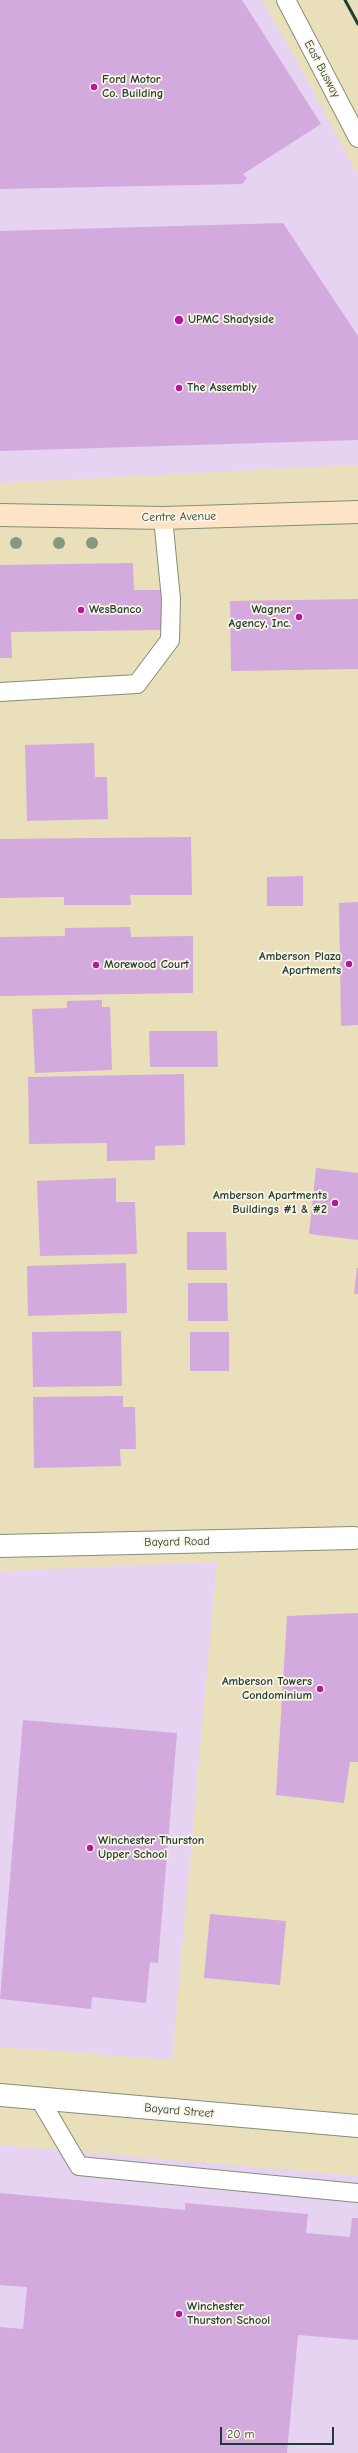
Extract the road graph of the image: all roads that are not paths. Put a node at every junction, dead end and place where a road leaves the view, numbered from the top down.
1 (286, 0) edge
2 (358, 138) edge
3 (358, 512) edge
4 (0, 515) edge
5 (163, 518) junction
6 (0, 692) edge
7 (354, 1538) dead end
8 (0, 1546) edge
9 (0, 2095) edge
10 (39, 2098) junction
11 (358, 2126) edge
12 (358, 2193) edge

1 - 2 lane, East Busway
3 - 5 main road, Centre Avenue
4 - 5 main road, Centre Avenue
5 - 6 lane
7 - 8 street, Bayard Road
9 - 10 street, Bayard Street
10 - 11 street, Bayard Street
10 - 12 lane

